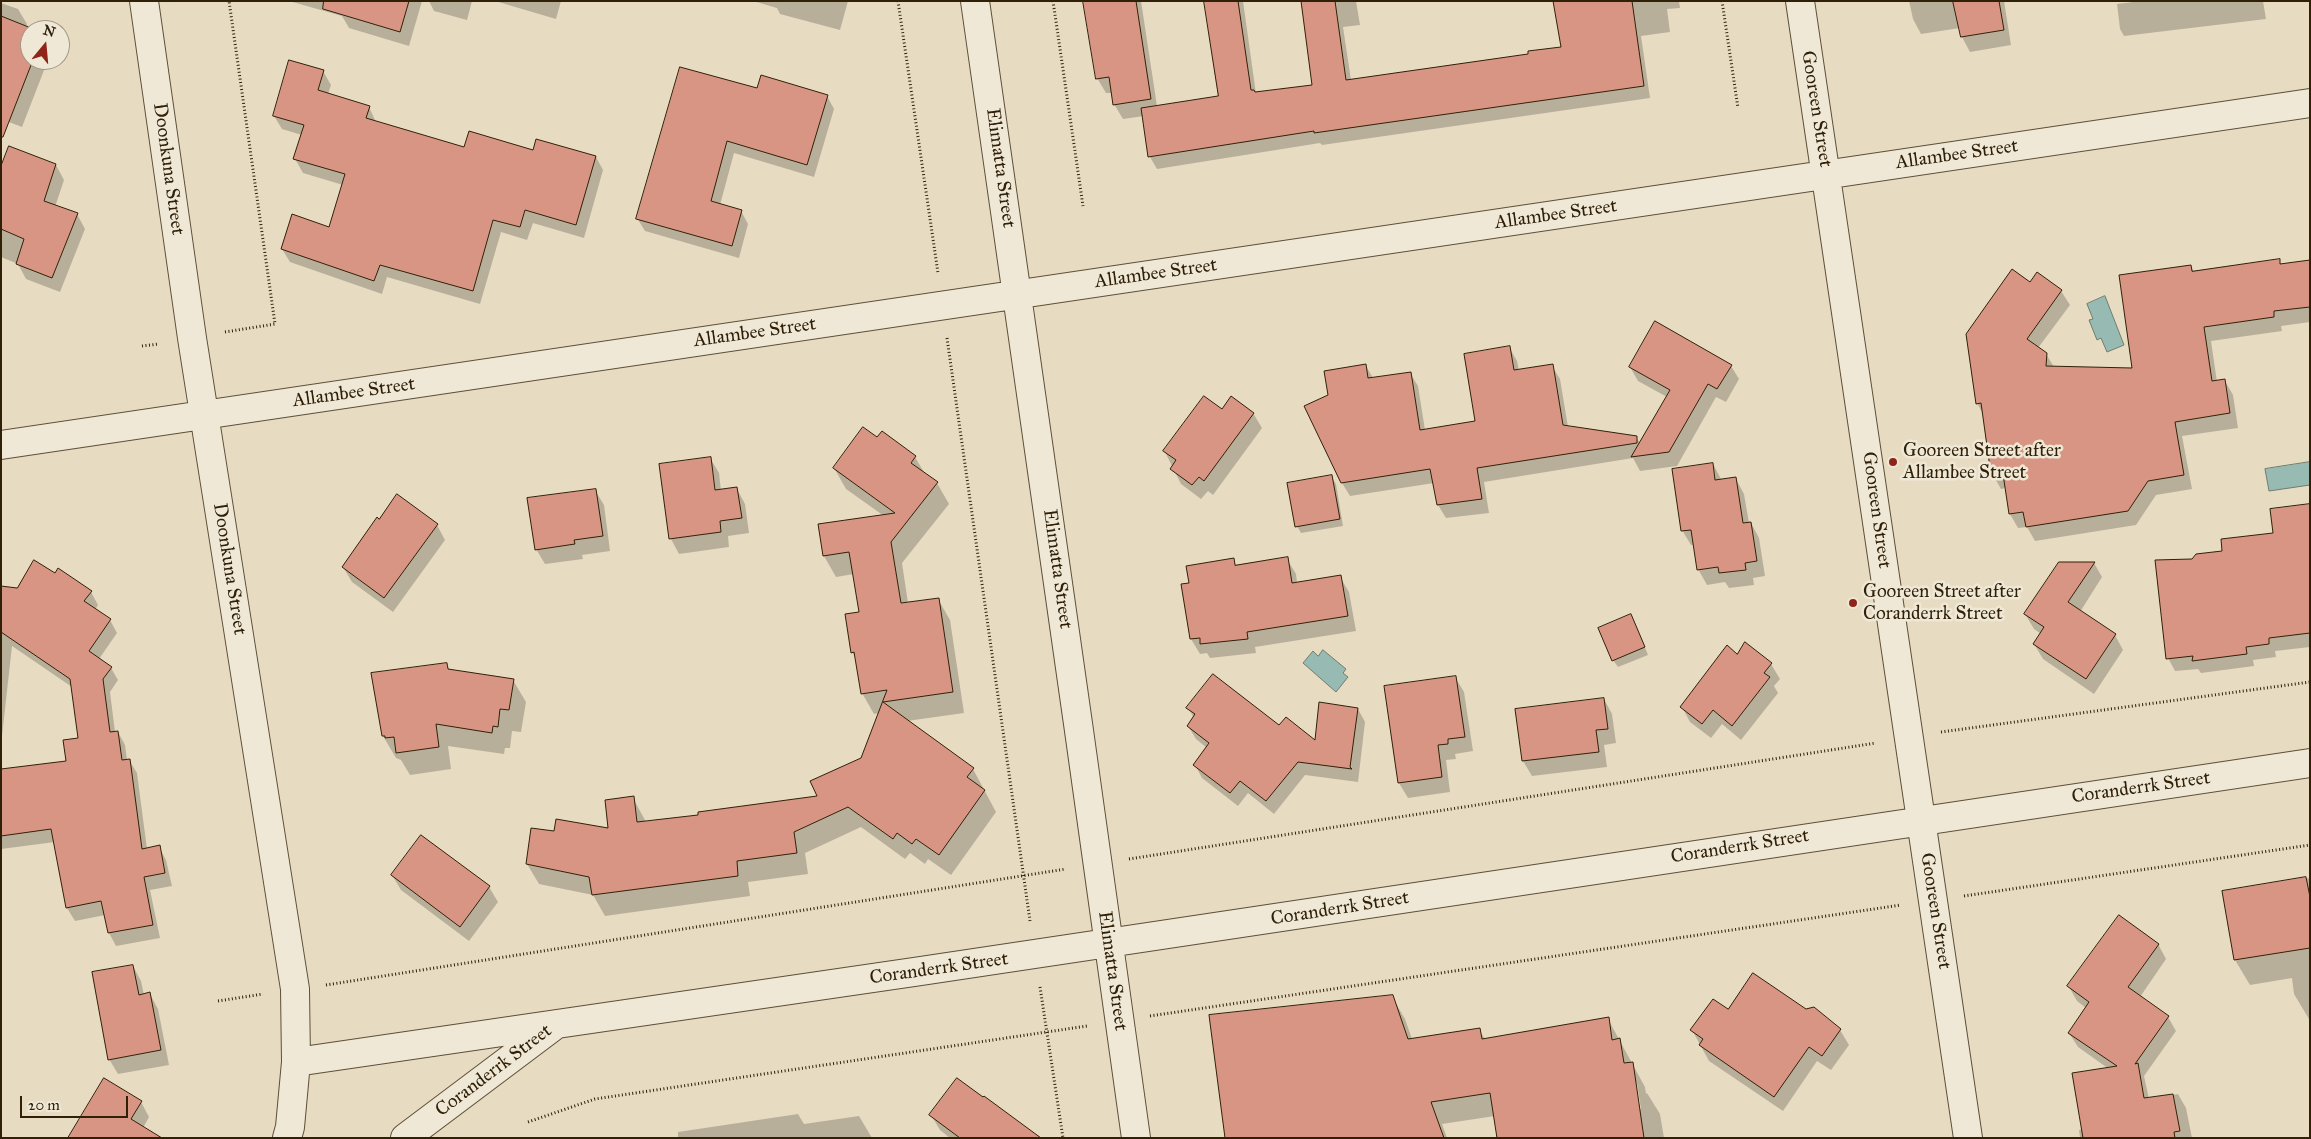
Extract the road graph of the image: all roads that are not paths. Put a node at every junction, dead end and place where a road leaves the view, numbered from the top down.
1 (144, 1) edge
2 (975, 1) edge
3 (1800, 1) edge
4 (2310, 103) edge
5 (1826, 174) junction
6 (1018, 295) junction
7 (204, 415) junction
8 (1, 446) edge
9 (2310, 763) edge
10 (1921, 819) junction
11 (1108, 944) junction
12 (557, 1024) junction
13 (296, 1062) junction
14 (287, 1138) edge
15 (405, 1138) edge
16 (1136, 1138) edge
17 (1968, 1138) edge

1 - 7 street, Doonkuna Street
2 - 6 street, Elimatta Street
3 - 5 street, Gooreen Street
4 - 5 street, Allambee Street
5 - 6 street, Allambee Street
5 - 10 street, Gooreen Street
6 - 7 street, Allambee Street
6 - 11 street, Elimatta Street
7 - 8 street, Allambee Street
7 - 13 street, Doonkuna Street
9 - 10 street, Coranderrk Street
10 - 11 street, Coranderrk Street
10 - 17 street, Gooreen Street
11 - 12 street, Coranderrk Street
11 - 16 street, Elimatta Street
12 - 13 street
12 - 15 street, Coranderrk Street
13 - 14 street, Doonkuna Street

